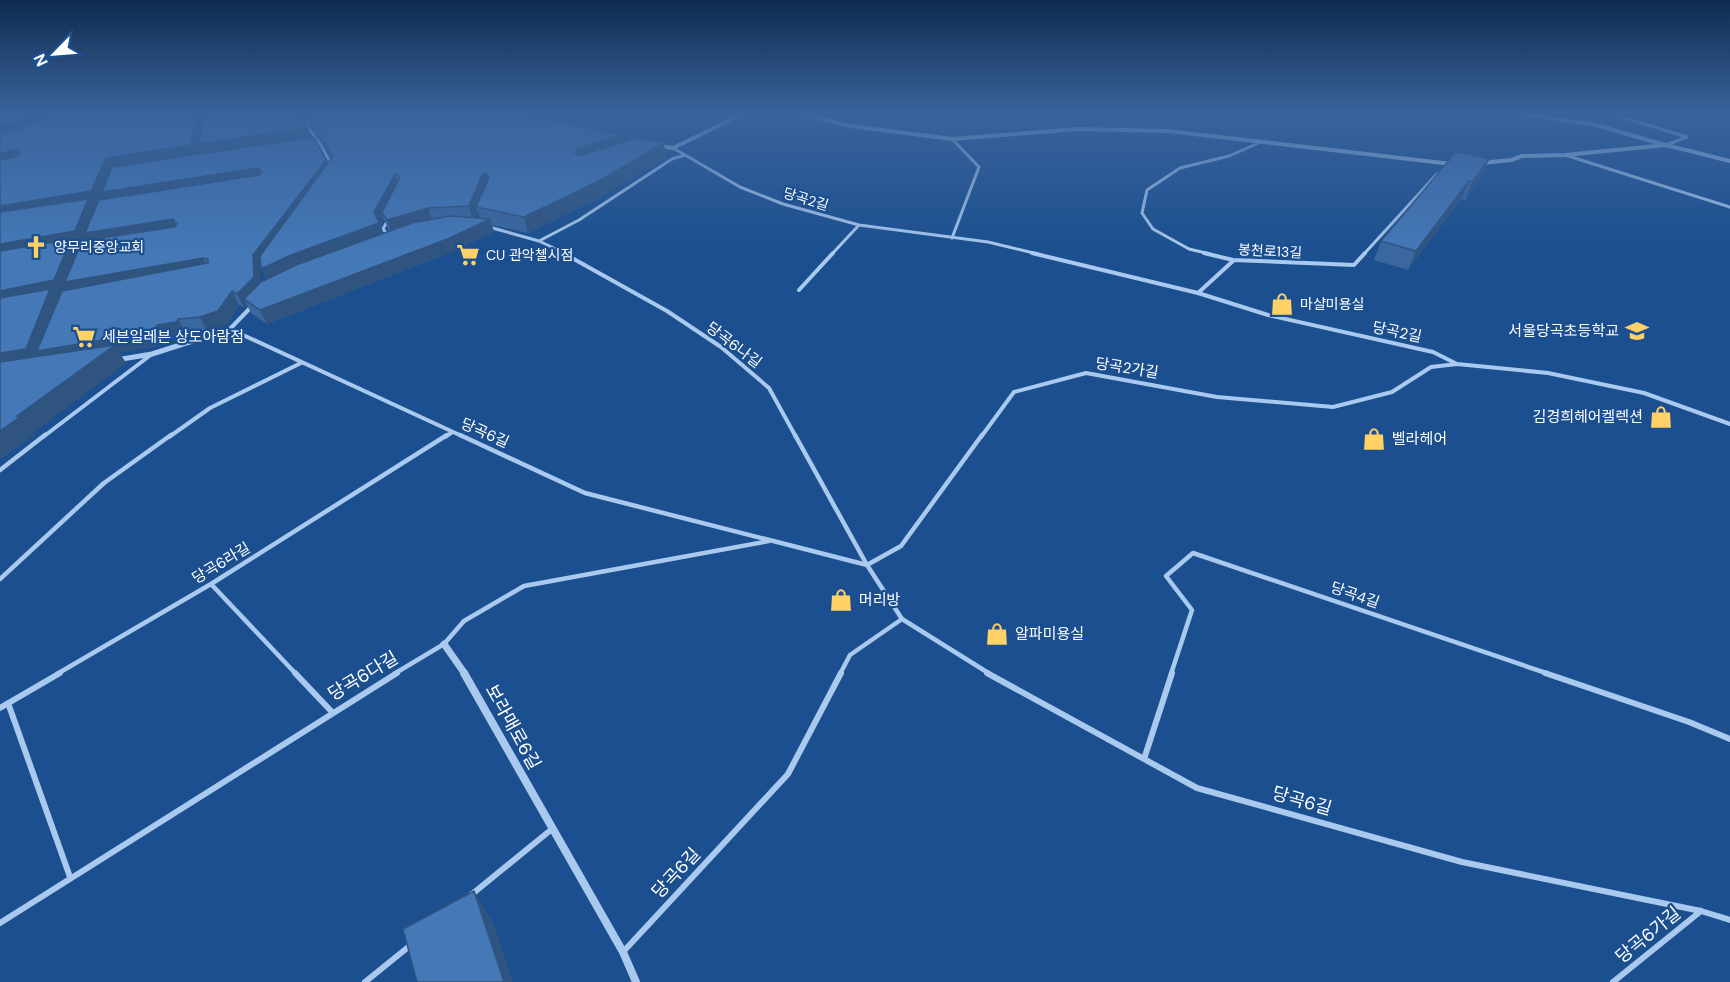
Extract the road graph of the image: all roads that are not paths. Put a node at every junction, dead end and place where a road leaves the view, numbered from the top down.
1 (328, 159) edge
2 (673, 159) edge
3 (692, 159) edge
4 (971, 159) edge
5 (1217, 159) edge
6 (1406, 159) edge
7 (1514, 159) edge
8 (1577, 159) edge
9 (1447, 164) junction
10 (1470, 164) edge
11 (1460, 165) edge
12 (335, 172) edge
13 (1730, 207) edge
14 (392, 211) edge
15 (860, 225) junction
16 (483, 226) edge
17 (952, 238) junction
18 (391, 240) edge
19 (539, 241) junction
20 (1233, 260) junction
21 (799, 290) dead end
22 (1198, 293) junction
23 (258, 300) edge
24 (230, 329) junction
25 (152, 354) junction
26 (105, 361) edge
27 (300, 363) junction
28 (1457, 364) junction
29 (1730, 424) edge
30 (451, 433) junction
31 (0, 470) edge
32 (772, 541) junction
33 (867, 565) junction
34 (0, 579) edge
35 (211, 584) junction
36 (902, 619) junction
37 (444, 644) junction
38 (8, 703) junction
39 (0, 708) edge
40 (332, 712) junction
41 (1730, 739) edge
42 (1144, 759) junction
43 (552, 829) junction
44 (70, 877) junction
45 (463, 902) edge
46 (1701, 911) junction
47 (1730, 920) edge
48 (0, 923) edge
49 (418, 938) edge
50 (623, 952) junction
51 (365, 982) edge
52 (636, 982) edge
53 (1613, 982) edge

1 - 12 lane
2 - 19 lane
3 - 15 lane, 당곡2길
4 - 17 lane
5 - 20 lane, 봉천로13길
6 - 9 street
7 - 10 street
8 - 13 lane
9 - 11 street
9 - 20 lane, 봉천로13길
14 - 18 lane
15 - 17 lane, 당곡2길
15 - 21 lane
16 - 19 lane, 당곡6나길
17 - 22 lane, 당곡2길
19 - 33 lane, 당곡6나길
20 - 22 lane
22 - 28 lane, 당곡2길
23 - 24 lane
24 - 25 street
24 - 27 lane, 당곡6길
25 - 26 street
25 - 31 lane
27 - 30 lane, 당곡6길
27 - 34 lane
28 - 29 lane, 당곡2길
28 - 33 lane, 당곡2가길
30 - 32 lane, 당곡6길
30 - 35 lane, 당곡6라길
32 - 33 lane, 당곡6길
32 - 37 lane, 당곡6다길
33 - 36 lane, 당곡6길
35 - 38 lane, 당곡6라길
35 - 40 lane
36 - 42 lane, 당곡6길
36 - 50 lane, 당곡6길
37 - 40 lane, 당곡6다길
37 - 43 street, 보라매로6길
38 - 39 lane, 당곡6라길
38 - 44 lane
40 - 44 lane, 당곡6다길
41 - 42 lane, 당곡4길
42 - 46 lane, 당곡6길
43 - 45 lane
43 - 50 street, 보라매로6길
44 - 48 lane, 당곡6다길
46 - 47 lane, 당곡6길
46 - 53 lane, 당곡6가길
49 - 51 lane
50 - 52 street, 보라매로6길

